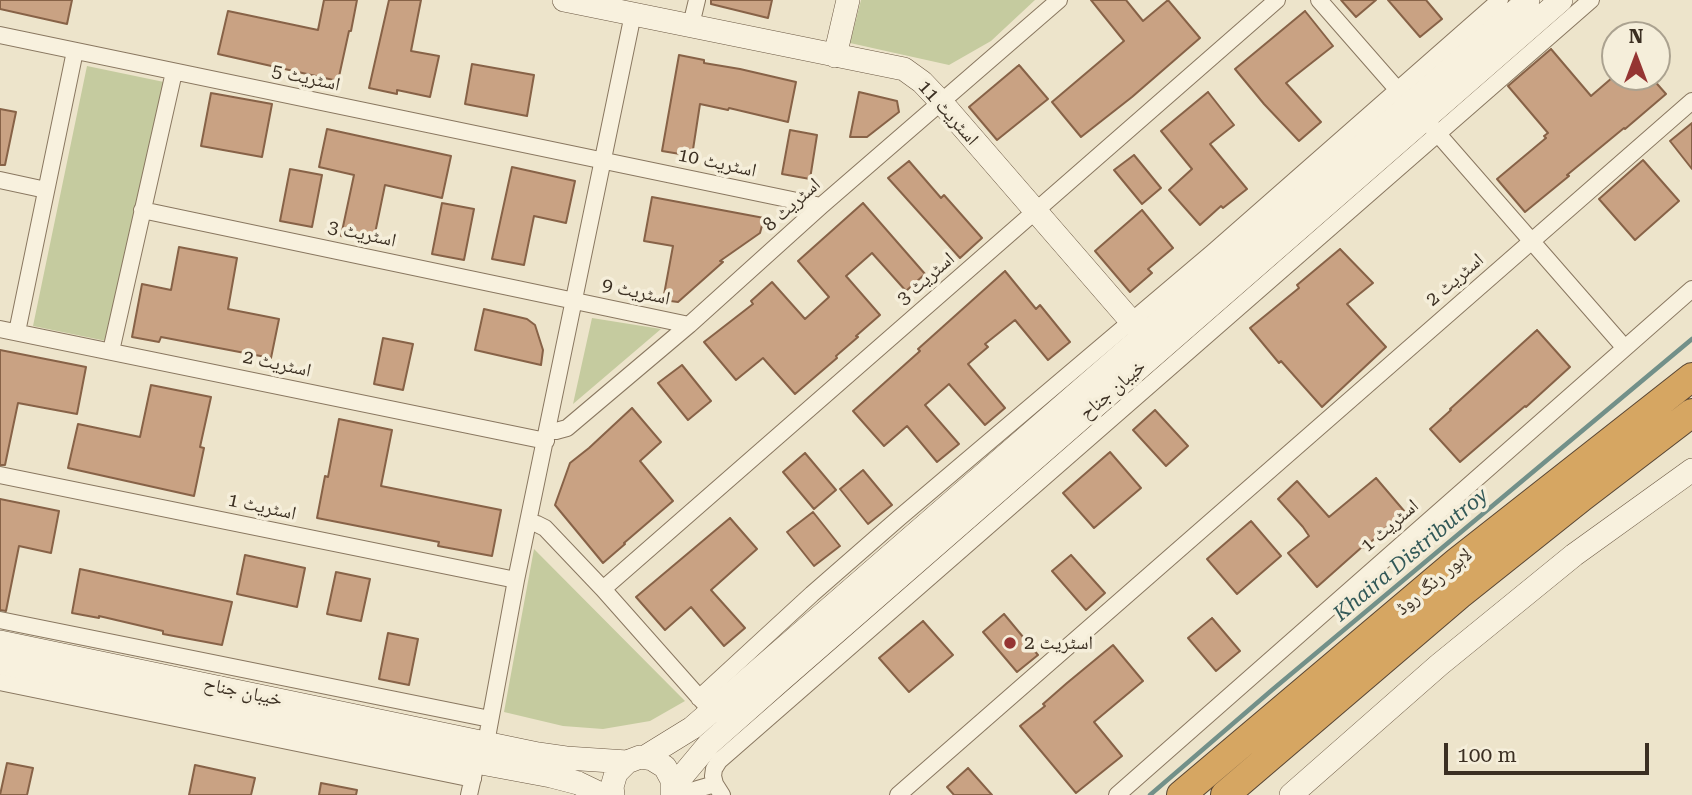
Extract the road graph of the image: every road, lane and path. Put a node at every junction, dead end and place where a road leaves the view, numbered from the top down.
1 (564, 0) edge
2 (697, 0) edge
3 (848, 0) edge
4 (1059, 0) edge
5 (1277, 0) edge
6 (1319, 0) edge
7 (1500, 0) edge
8 (1528, 0) edge
9 (1561, 0) edge
10 (1591, 0) edge
11 (634, 14) junction
12 (691, 25) junction
13 (0, 35) edge
14 (75, 51) junction
15 (835, 56) junction
16 (174, 72) junction
17 (1692, 101) edge
18 (942, 103) junction
19 (1418, 112) junction
20 (604, 161) junction
21 (0, 180) edge
22 (46, 190) junction
23 (821, 206) junction
24 (142, 210) junction
25 (1034, 211) junction
26 (1532, 242) junction
27 (1692, 289) edge
28 (574, 300) junction
29 (690, 325) junction
30 (0, 329) edge
31 (1137, 329) junction
32 (17, 332) junction
33 (1624, 348) junction
34 (111, 351) junction
35 (1692, 376) edge
36 (1684, 420) edge
37 (547, 436) junction
38 (1692, 470) edge
39 (0, 475) edge
40 (529, 522) junction
41 (516, 580) junction
42 (603, 589) junction
43 (0, 620) edge
44 (0, 642) edge
45 (0, 663) edge
46 (0, 682) edge
47 (705, 705) junction
48 (490, 719) junction
49 (636, 760) junction
50 (478, 761) junction
51 (718, 790) edge
52 (672, 791) edge
53 (469, 795) edge
54 (603, 795) edge
55 (613, 795) edge
56 (898, 795) edge
57 (1117, 795) edge
58 (1181, 795) edge
59 (1225, 795) edge
60 (1291, 795) edge

1 - 11 main road, اسٹریٹ 11
2 - 12 street
3 - 15 main road
4 - 18 street, اسٹریٹ 8
5 - 25 street, اسٹریٹ 3
6 - 19 street
7 - 19 street
8 - 19 main road, خیبان جناح
9 - 19 main road, خیبان جناح
10 - 19 street
11 - 12 main road, اسٹریٹ 11
11 - 20 street
12 - 15 main road, اسٹریٹ 11
13 - 14 street, اسٹریٹ 5
14 - 16 street, اسٹریٹ 5
14 - 22 street
15 - 18 main road, اسٹریٹ 11
16 - 20 street, اسٹریٹ 5
16 - 24 street
17 - 26 street, اسٹریٹ 2
18 - 23 street, اسٹریٹ 8
18 - 25 main road, اسٹریٹ 11
19 - 26 street
19 - 31 main road, خیبان جناح
19 - 51 street
19 - 52 main road, خیبان جناح
20 - 23 street, اسٹریٹ 10
20 - 28 street
21 - 22 street
22 - 32 street
23 - 29 street, اسٹریٹ 8
24 - 28 street, اسٹریٹ 3
24 - 34 street
25 - 31 main road, اسٹریٹ 11
25 - 42 street, اسٹریٹ 3
26 - 33 street
26 - 56 street, اسٹریٹ 2
27 - 33 street, اسٹریٹ 1
28 - 29 street, اسٹریٹ 9
28 - 37 street
29 - 37 street, اسٹریٹ 8
30 - 32 street, اسٹریٹ 2
31 - 47 main road, خیبان جناح
32 - 34 street, اسٹریٹ 2
33 - 57 street, اسٹریٹ 1
34 - 37 street, اسٹریٹ 2
35 - 58 highway, لاہور رنگ روڈ
36 - 59 highway, لاہور رنگ روڈ
37 - 40 street
38 - 60 main road
39 - 41 street, اسٹریٹ 1
40 - 41 street
40 - 42 street
41 - 48 street
42 - 47 street
43 - 48 street
44 - 50 main road, خیبان جناح
45 - 50 main road, خیبان جناح
46 - 50 street
47 - 49 main road, خیبان جناح
48 - 50 street
49 - 50 main road
49 - 52 main road
49 - 55 main road
50 - 53 street
50 - 54 main road
51 - 52 street

